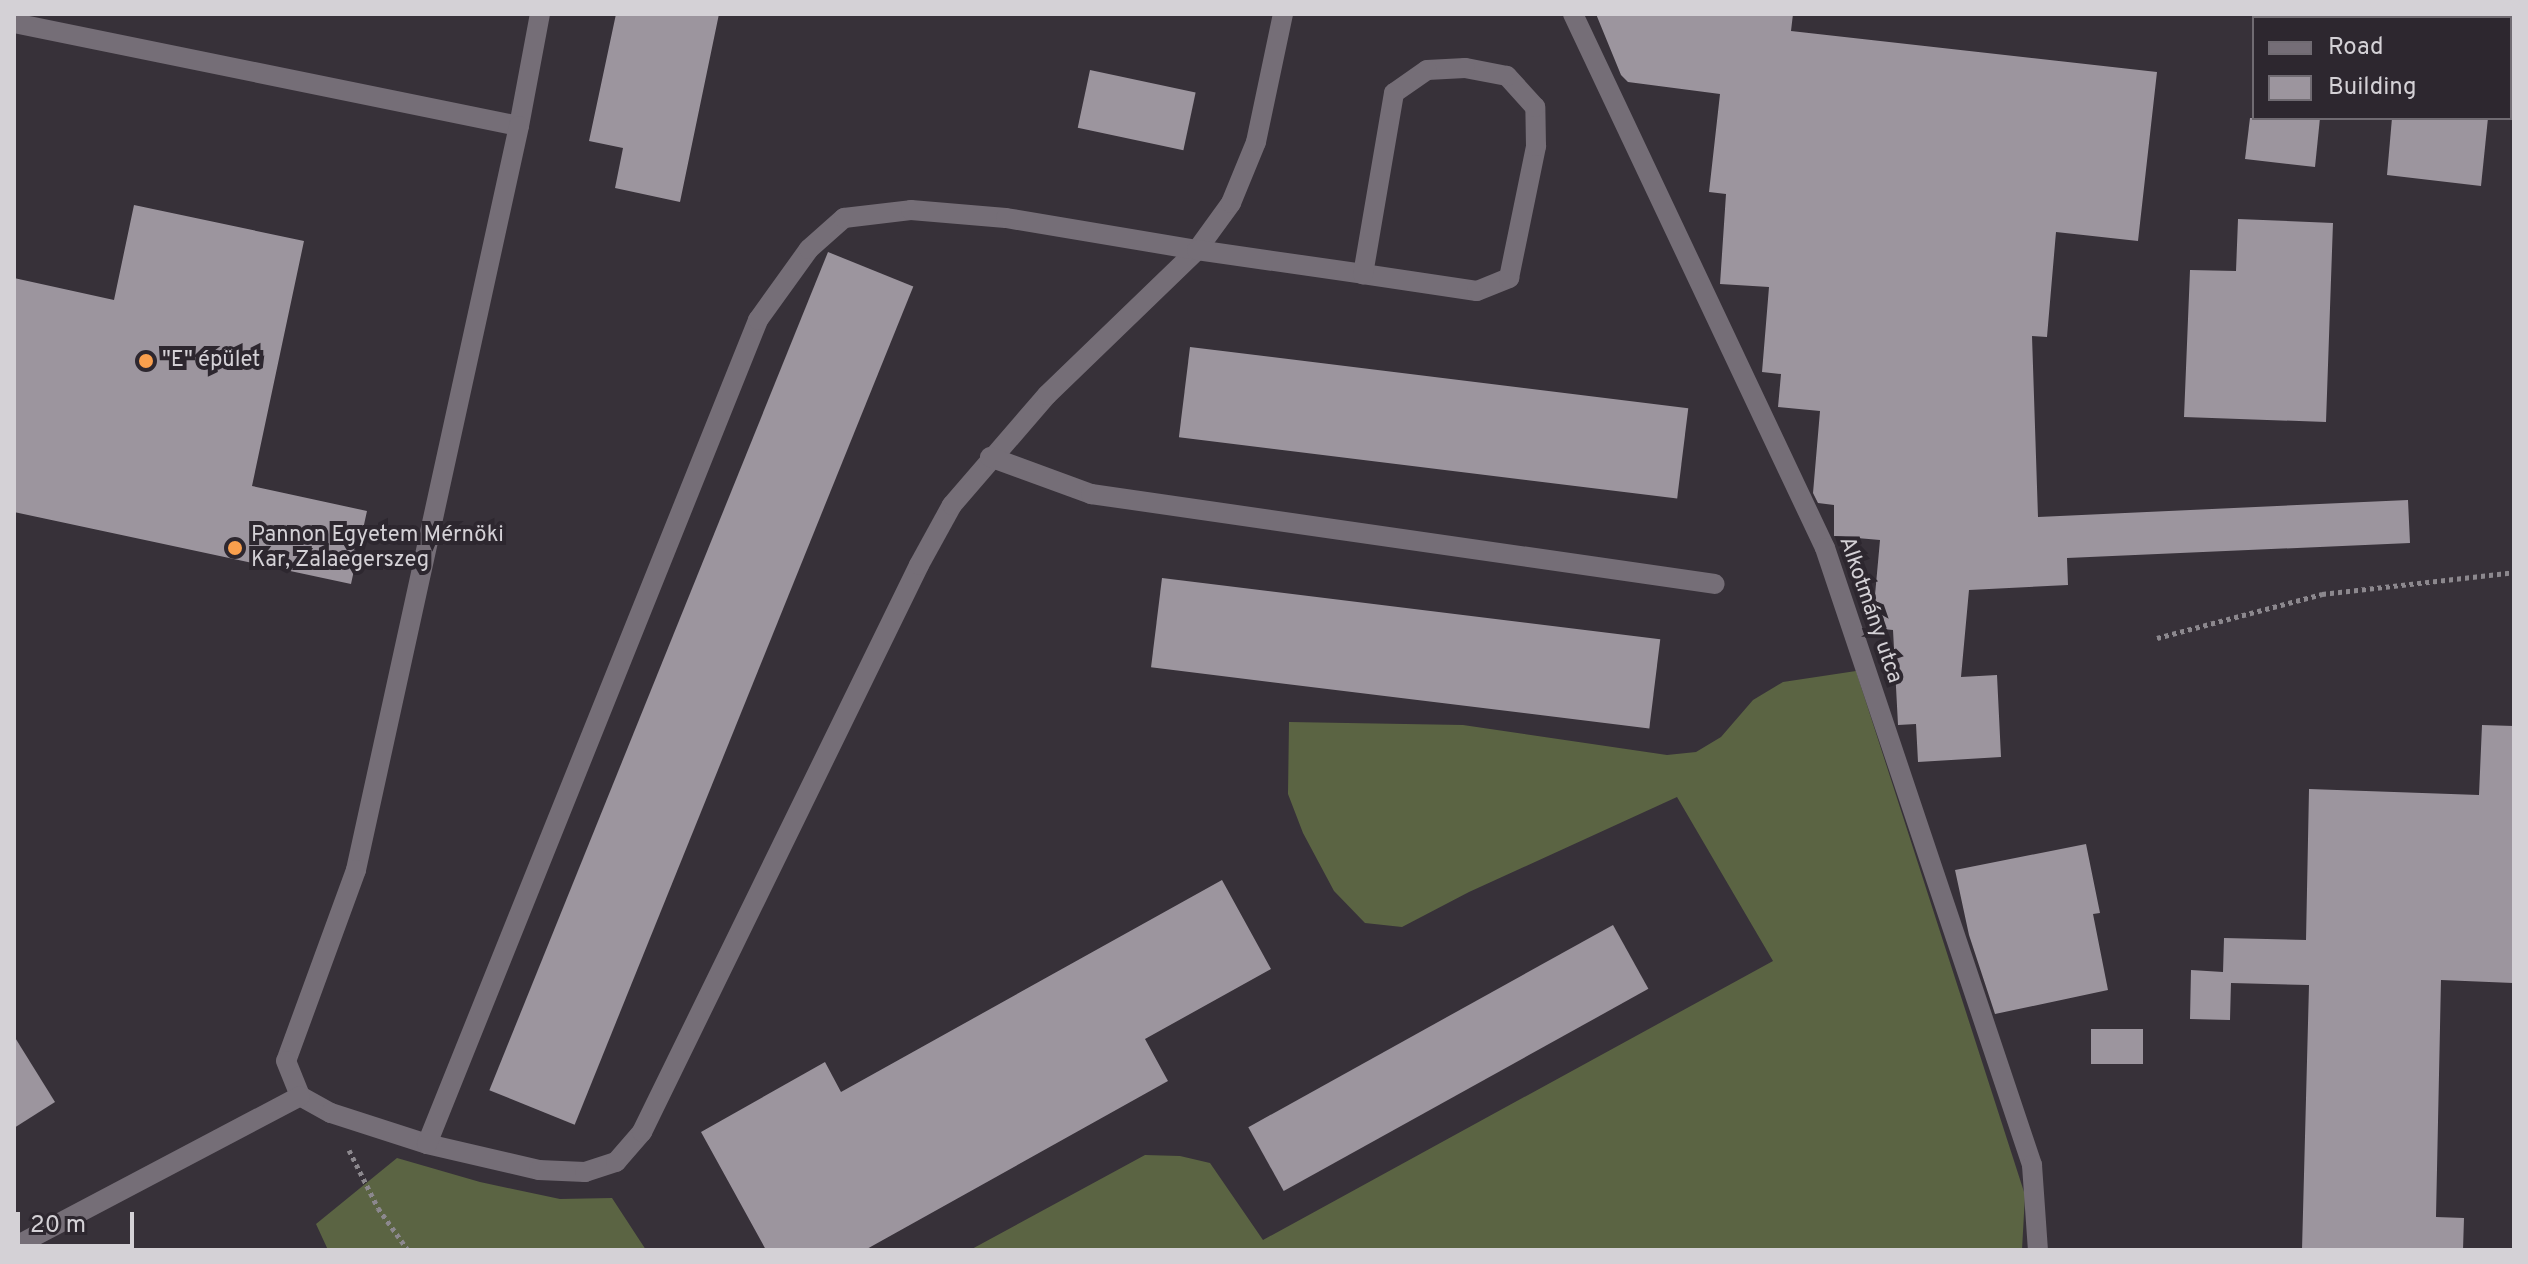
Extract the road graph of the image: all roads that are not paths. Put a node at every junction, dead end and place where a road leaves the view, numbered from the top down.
1 (540, 14) edge
2 (1283, 14) edge
3 (1573, 14) edge
4 (14, 23) edge
5 (519, 126) junction
6 (1197, 250) junction
7 (1363, 274) junction
8 (990, 457) junction
9 (1715, 584) dead end
10 (300, 1096) junction
11 (427, 1144) junction
12 (14, 1247) edge
13 (2038, 1250) edge

1 - 5 street
2 - 6 street
3 - 13 street, Alkotmány utca
4 - 5 street
5 - 10 street
6 - 7 street
6 - 8 street
6 - 11 street
7 - 7 street
8 - 9 street
8 - 11 street
10 - 11 street
10 - 12 street

